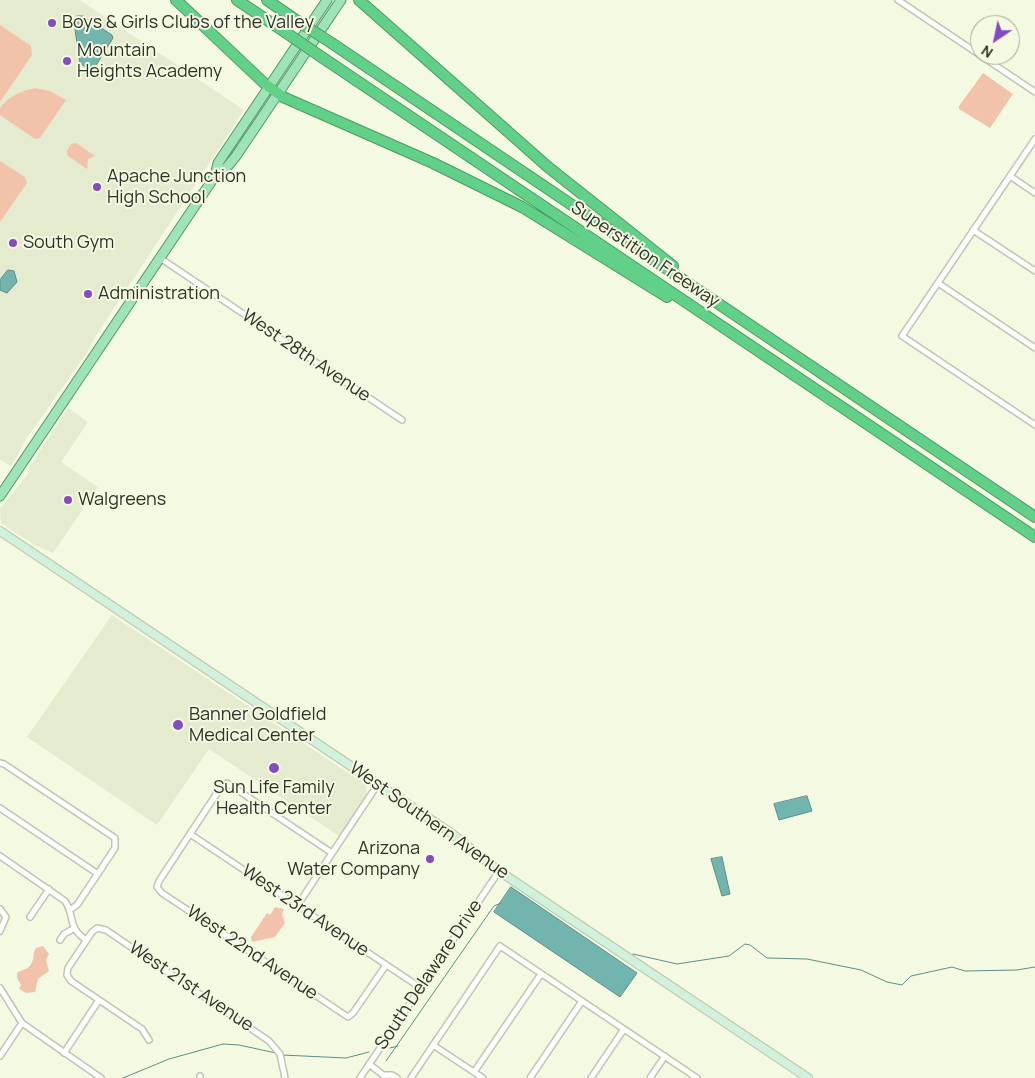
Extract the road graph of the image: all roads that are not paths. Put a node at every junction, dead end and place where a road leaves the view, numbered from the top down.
1 (176, 0) edge
2 (237, 0) edge
3 (267, 0) edge
4 (327, 0) edge
5 (341, 0) edge
6 (359, 0) edge
7 (898, 0) edge
8 (268, 86) junction
9 (1035, 92) edge
10 (278, 94) junction
11 (1035, 138) edge
12 (215, 176) junction
13 (1010, 176) junction
14 (1035, 193) edge
15 (973, 230) junction
16 (160, 258) junction
17 (1035, 271) edge
18 (938, 283) junction
19 (729, 311) junction
20 (1035, 348) edge
21 (770, 359) junction
22 (402, 420) dead end
23 (1035, 425) edge
24 (0, 496) edge
25 (1035, 517) edge
26 (0, 530) edge
27 (1035, 537) edge
28 (0, 763) edge
29 (378, 784) junction
30 (0, 808) edge
31 (190, 834) junction
32 (332, 853) junction
33 (0, 856) edge
34 (499, 871) junction
35 (98, 874) junction
36 (49, 889) junction
37 (297, 906) junction
38 (0, 909) edge
39 (71, 910) junction
40 (30, 917) dead end
41 (73, 929) junction
42 (0, 932) edge
43 (60, 940) dead end
44 (86, 940) junction
45 (386, 965) junction
46 (541, 974) junction
47 (0, 988) edge
48 (420, 988) junction
49 (99, 1000) junction
50 (582, 1001) junction
51 (22, 1023) junction
52 (624, 1029) junction
53 (149, 1040) dead end
54 (433, 1044) junction
55 (64, 1053) junction
56 (0, 1056) edge
57 (665, 1056) junction
58 (371, 1062) junction
59 (474, 1072) junction
60 (386, 1076) edge
61 (101, 1078) edge
62 (284, 1078) edge
63 (360, 1078) edge
64 (397, 1078) edge
65 (411, 1078) edge
66 (483, 1078) edge
67 (530, 1078) edge
68 (591, 1078) edge
69 (650, 1078) edge
70 (697, 1078) edge
71 (808, 1078) edge

1 - 8 highway
2 - 21 highway, Superstition Freeway, bridge
3 - 19 highway, Superstition Freeway, bridge
4 - 8 main road
5 - 10 main road
6 - 19 highway
7 - 9 street
8 - 10 highway
8 - 12 main road
10 - 12 main road
10 - 21 highway
11 - 13 street
12 - 16 main road
13 - 14 street
13 - 15 street
15 - 17 street
15 - 18 street
16 - 22 street, West 28th Avenue
16 - 24 main road
18 - 20 street
18 - 23 street
19 - 25 highway, Superstition Freeway
21 - 27 highway, Superstition Freeway
26 - 29 main road, West Southern Avenue
28 - 35 street
29 - 32 street
29 - 34 main road, West Southern Avenue
30 - 35 street
31 - 32 street
31 - 37 street, West 23rd Avenue
31 - 45 street, West 22nd Avenue
32 - 37 street
33 - 36 street
34 - 48 street, South Delaware Drive
34 - 71 main road, West Southern Avenue
35 - 39 street
36 - 39 street
36 - 40 street
37 - 45 street, West 23rd Avenue
38 - 42 street
39 - 41 street
41 - 43 street
41 - 44 street
44 - 49 street
44 - 62 street, West 21st Avenue
45 - 48 street, West 23rd Avenue
46 - 50 street
46 - 54 street
46 - 59 street
47 - 51 street
48 - 58 street, South Delaware Drive
49 - 53 street
49 - 55 street
50 - 52 street
50 - 67 street
51 - 55 street
51 - 56 street
52 - 57 street
52 - 68 street
54 - 59 street
54 - 65 street
55 - 61 street
57 - 69 street
57 - 70 street
58 - 60 street
58 - 63 street, South Delaware Drive
59 - 66 street
60 - 64 street

